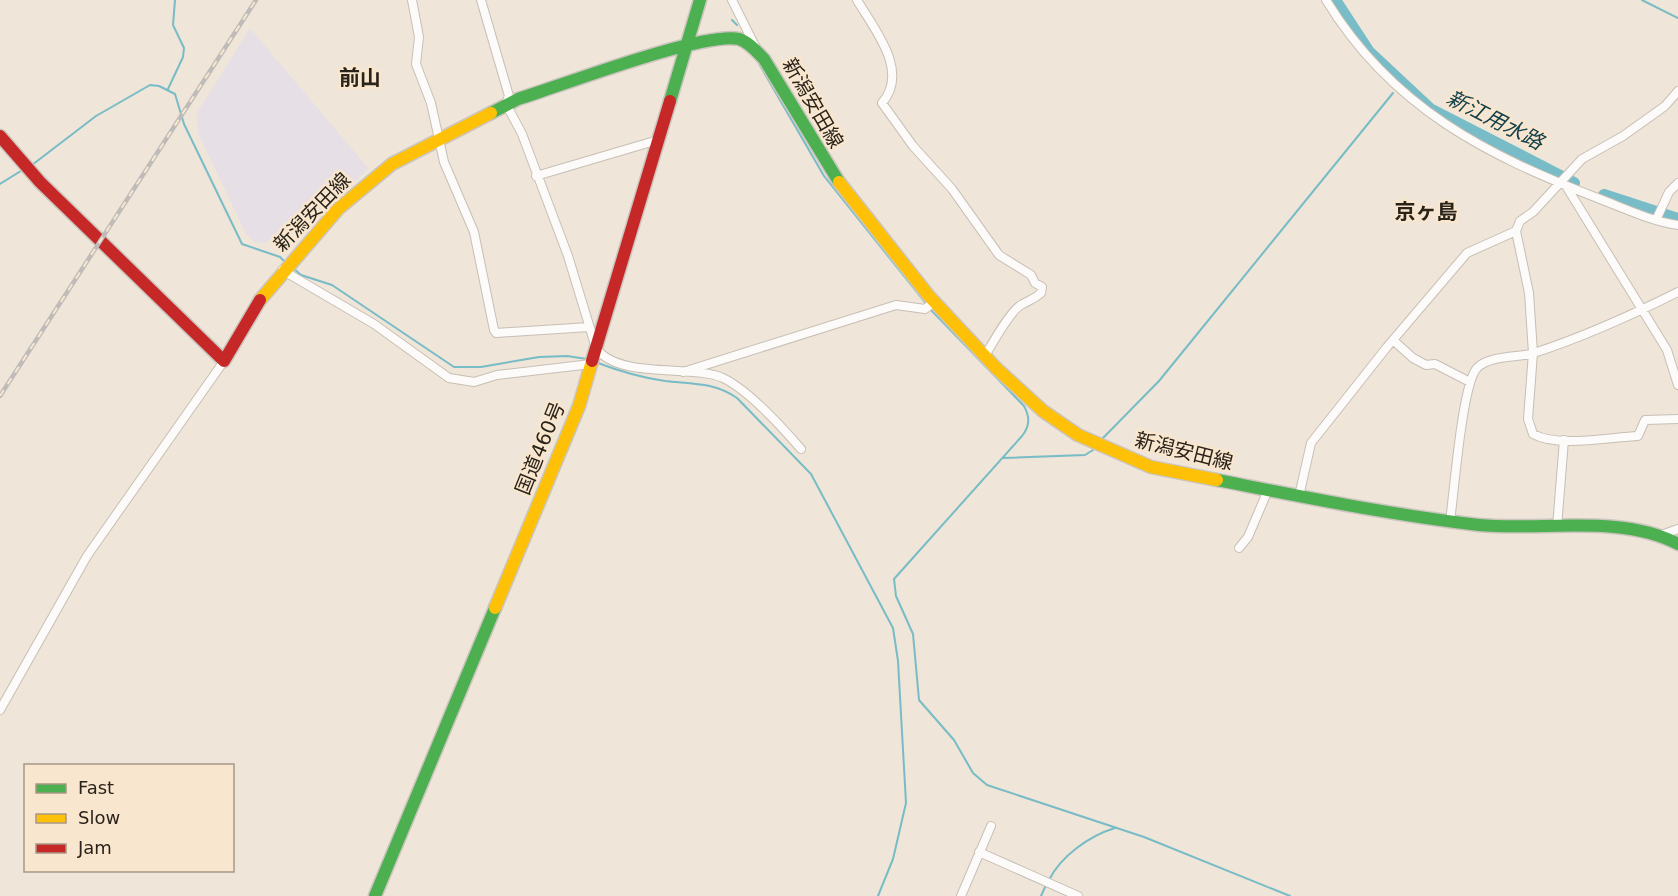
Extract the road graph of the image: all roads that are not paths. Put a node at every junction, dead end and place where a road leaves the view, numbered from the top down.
1 (412, 0) edge
2 (481, 0) edge
3 (700, 0) edge
4 (732, 0) edge
5 (857, 0) edge
6 (1326, 0) edge
7 (684, 48) junction
8 (757, 50) junction
9 (1678, 91) edge
10 (507, 104) junction
11 (0, 136) edge
12 (439, 138) junction
13 (658, 140) junction
14 (537, 176) junction
15 (1564, 181) junction
16 (1678, 183) edge
17 (1657, 216) junction
18 (1678, 225) edge
19 (1516, 231) junction
20 (282, 270) junction
21 (1678, 292) edge
22 (934, 302) junction
23 (1642, 310) junction
24 (589, 327) junction
25 (1394, 341) junction
26 (1533, 353) junction
27 (594, 356) junction
28 (985, 356) junction
29 (224, 361) junction
30 (681, 373) junction
31 (1470, 382) junction
32 (1678, 385) edge
33 (1678, 419) edge
34 (1564, 440) junction
35 (801, 449) dead end
36 (1268, 490) junction
37 (1299, 496) junction
38 (1450, 521) junction
39 (1557, 527) junction
40 (1678, 529) edge
41 (1661, 535) junction
42 (1678, 544) edge
43 (1239, 548) dead end
44 (0, 710) edge
45 (991, 826) dead end
46 (979, 852) junction
47 (375, 896) edge
48 (961, 896) edge
49 (1078, 896) edge

1 - 12 street
2 - 10 street
3 - 7 main road, 国道460号
4 - 8 street
5 - 28 street
6 - 15 street
7 - 8 main road, 新潟安田線
7 - 10 main road, 新潟安田線
7 - 13 main road, 国道460号
8 - 22 main road, 新潟安田線
9 - 15 street
10 - 12 main road, 新潟安田線
10 - 14 street
11 - 29 main road
12 - 20 main road, 新潟安田線
12 - 24 street
13 - 14 street
13 - 27 main road, 国道460号
14 - 24 street
15 - 17 street
15 - 19 street
15 - 23 street
16 - 17 street
17 - 18 street
19 - 25 street
19 - 26 street
20 - 27 street
20 - 29 main road, 新潟安田線
21 - 23 street
22 - 28 main road, 新潟安田線
22 - 30 street
23 - 26 street
23 - 32 street
24 - 27 street
25 - 31 street
25 - 37 street
26 - 31 street
26 - 34 street
27 - 30 street
27 - 47 main road, 国道460号
28 - 36 main road, 新潟安田線
29 - 44 street
30 - 35 street
31 - 38 street
33 - 34 street
34 - 39 street
36 - 37 main road, 新潟安田線
36 - 43 street
37 - 38 main road, 新潟安田線
38 - 39 main road, 新潟安田線
39 - 41 main road, 新潟安田線
40 - 41 street
41 - 42 main road, 新潟安田線
45 - 46 street
46 - 48 street
46 - 49 street

